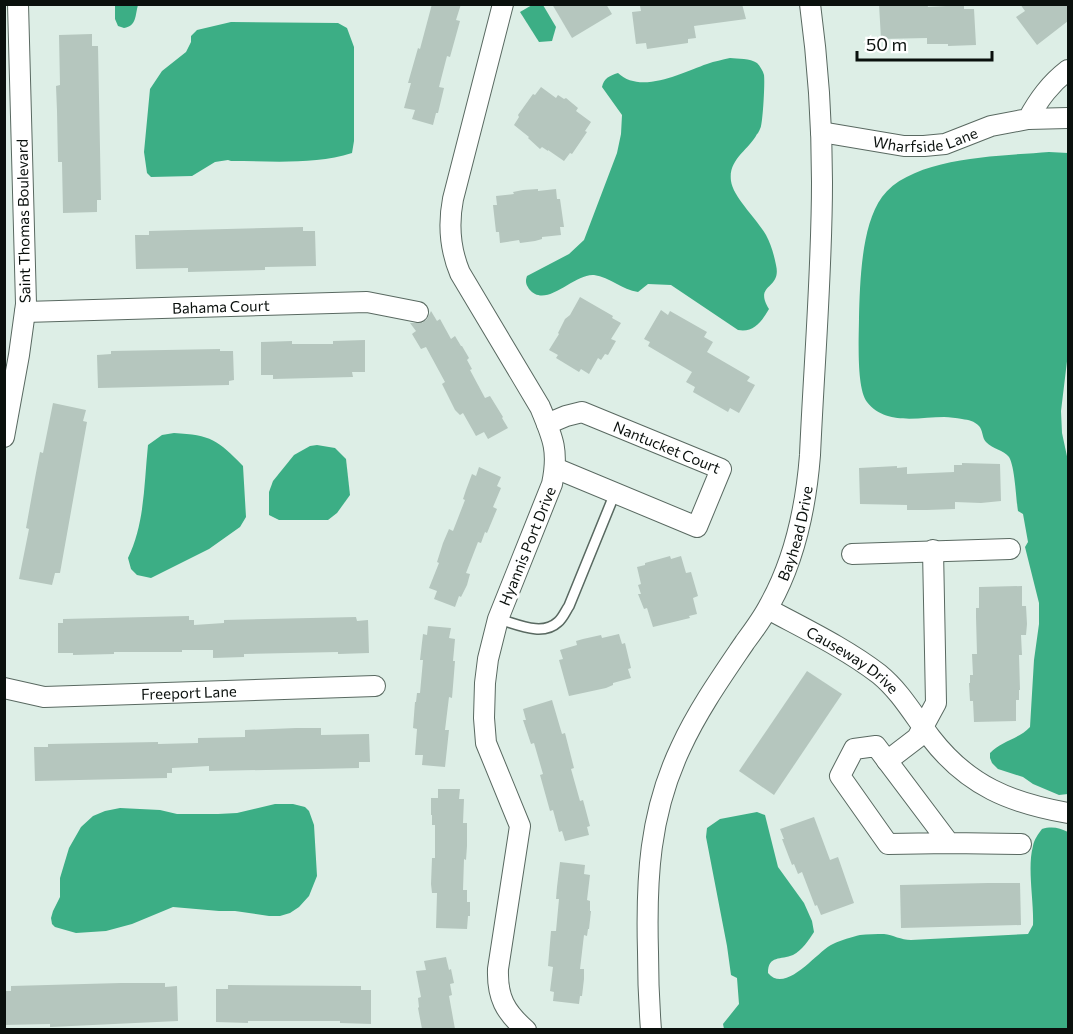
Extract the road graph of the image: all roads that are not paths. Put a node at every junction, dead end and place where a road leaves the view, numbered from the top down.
1 (18, 4) edge
2 (503, 4) edge
3 (810, 4) edge
4 (1068, 70) edge
5 (1068, 118) edge
6 (1028, 119) junction
7 (821, 132) junction
8 (25, 312) junction
9 (418, 312) dead end
10 (547, 424) junction
11 (4, 437) edge
12 (555, 468) junction
13 (615, 493) junction
14 (1010, 549) dead end
15 (933, 550) junction
16 (852, 554) dead end
17 (768, 609) junction
18 (498, 619) junction
19 (375, 686) dead end
20 (4, 688) edge
21 (923, 727) junction
22 (887, 760) junction
23 (1068, 813) edge
24 (949, 843) junction
25 (1021, 844) dead end
26 (526, 1029) edge
27 (648, 1029) edge

1 - 8 street, Saint Thomas Boulevard
2 - 10 street, Hyannis Port Drive
3 - 7 street, Bayhead Drive
4 - 6 street
5 - 6 street, Wharfside Lane
6 - 7 street, Wharfside Lane
7 - 17 street, Bayhead Drive
8 - 9 street, Bahama Court
8 - 11 street, Saint Thomas Boulevard
10 - 12 street, Hyannis Port Drive
10 - 13 street, Nantucket Court
12 - 13 street, Nantucket Court
12 - 18 street, Hyannis Port Drive
13 - 18 lane
14 - 15 street
15 - 16 street
15 - 21 street
17 - 21 street, Causeway Drive
17 - 27 street, Bayhead Drive
18 - 26 street, Hyannis Port Drive
19 - 20 street, Freeport Lane
21 - 22 street
21 - 23 street, Causeway Drive
22 - 24 street
22 - 24 street
24 - 25 street

